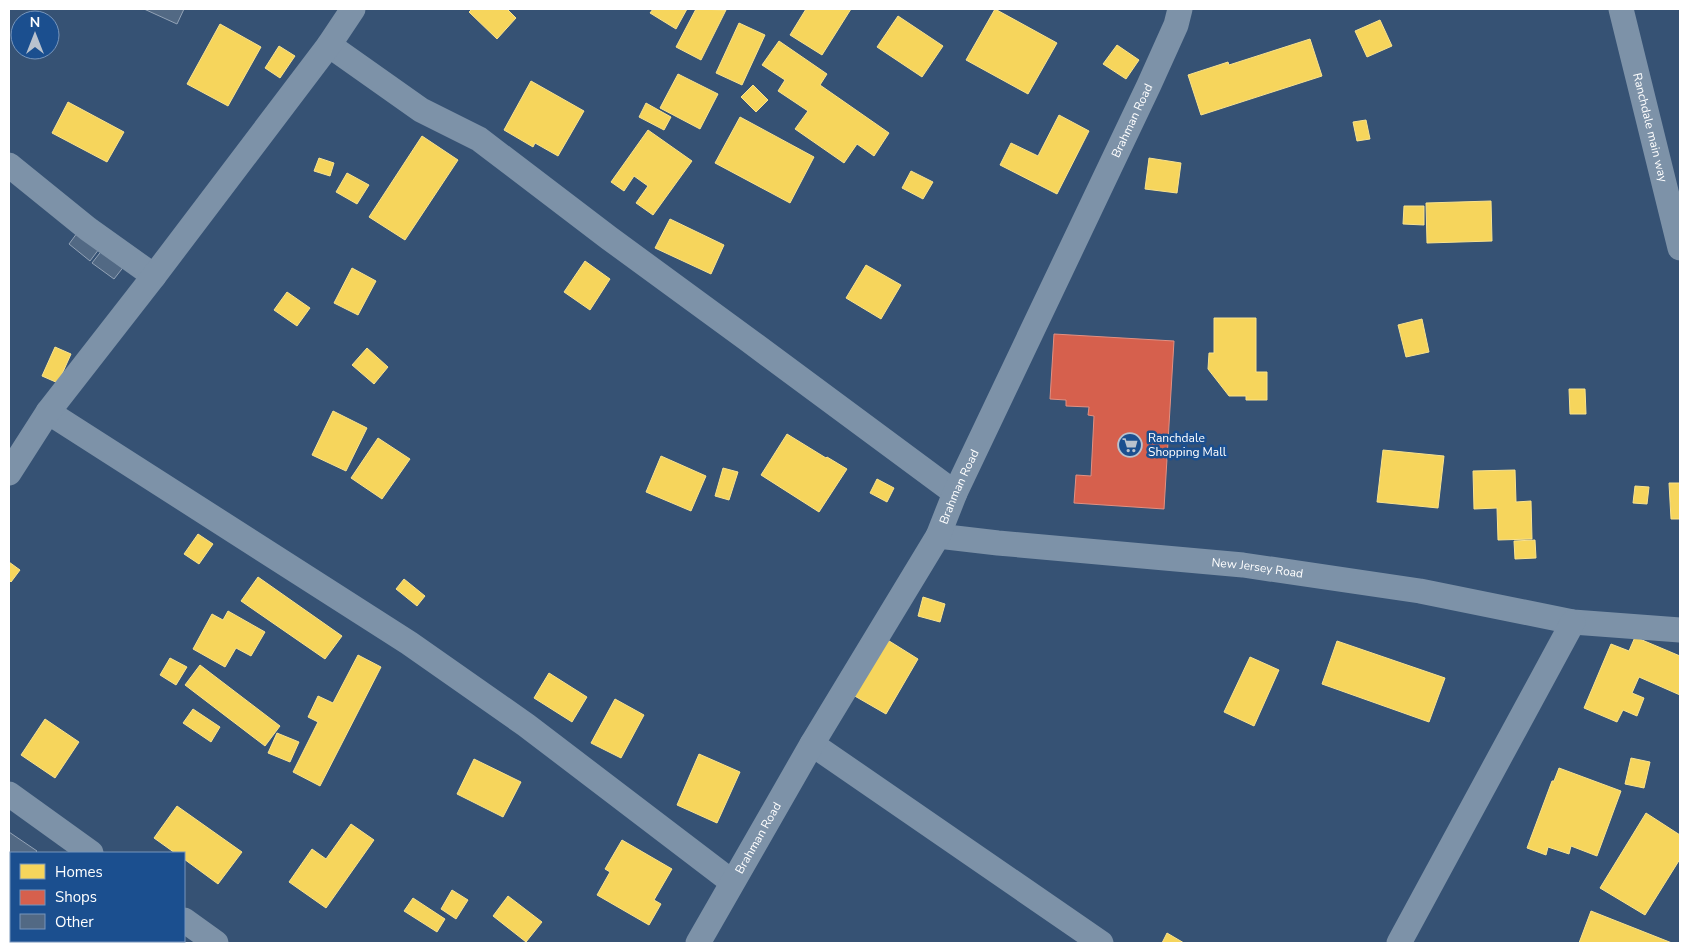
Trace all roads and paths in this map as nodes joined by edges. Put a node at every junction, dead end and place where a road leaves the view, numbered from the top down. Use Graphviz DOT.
graph roads {
  1 [pos="353,9"];
  2 [pos="1180,9"];
  3 [pos="1621,9"];
  4 [pos="329,45"];
  5 [pos="9,165"];
  6 [pos="1680,248"];
  7 [pos="154,276"];
  8 [pos="48,412"];
  9 [pos="9,473"];
  10 [pos="955,494"];
  11 [pos="938,536"];
  12 [pos="1573,622"];
  13 [pos="1680,630"];
  14 [pos="812,744"];
  15 [pos="9,794"];
  16 [pos="90,852"];
  17 [pos="732,882"];
  18 [pos="698,943"];
  19 [pos="1101,943"];
  20 [pos="1399,943"];
  1 -- 4 [label="street"];
  2 -- 10 [label="street, Brahman Road"];
  3 -- 6 [label="street, Ranchdale main way"];
  4 -- 7 [label="street"];
  4 -- 10 [label="street"];
  5 -- 7 [label="street"];
  7 -- 8 [label="street"];
  8 -- 9 [label="street"];
  8 -- 17 [label="street"];
  10 -- 11 [label="street, Brahman Road"];
  11 -- 12 [label="street, New Jersey Road"];
  11 -- 14 [label="street, Brahman Road"];
  12 -- 13 [label="street, New Jersey Road"];
  12 -- 20 [label="street"];
  14 -- 17 [label="street, Brahman Road"];
  14 -- 19 [label="street"];
  15 -- 16 [label="street"];
  17 -- 18 [label="street, Brahman Road"];
}
